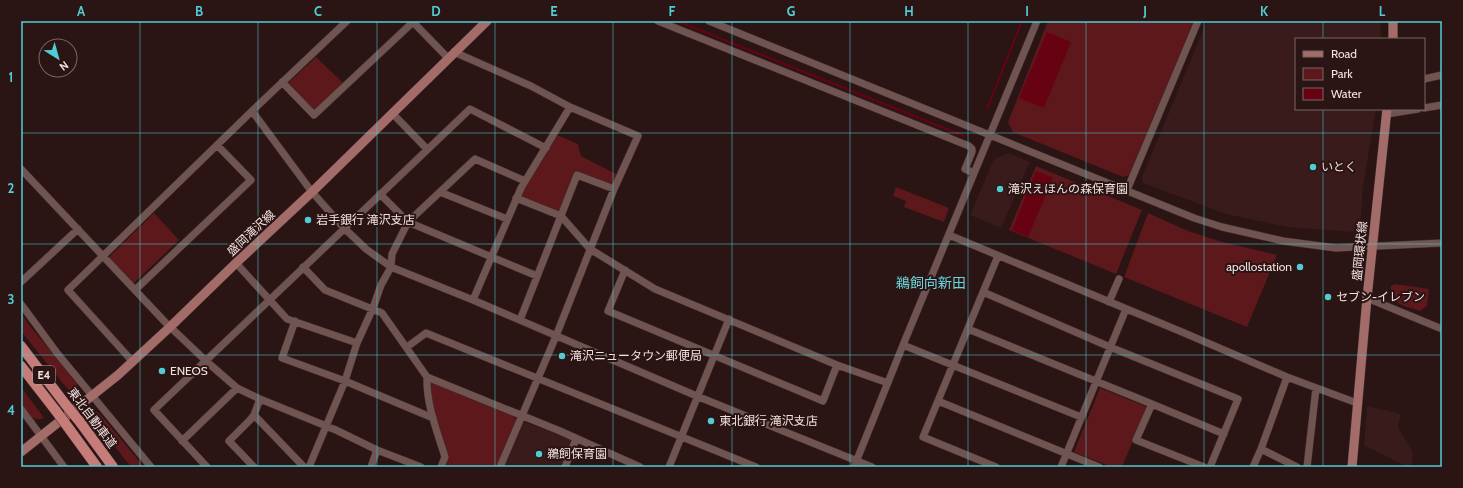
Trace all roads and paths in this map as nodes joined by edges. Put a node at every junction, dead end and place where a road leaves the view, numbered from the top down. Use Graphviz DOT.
graph roads {
  1 [pos="347,21"];
  2 [pos="412,21"];
  3 [pos="487,21"];
  4 [pos="658,21"];
  5 [pos="709,21"];
  6 [pos="1037,21"];
  7 [pos="1198,21"];
  8 [pos="1393,21"];
  9 [pos="1392,38"];
  10 [pos="451,55"];
  11 [pos="1442,75"];
  12 [pos="1425,79"];
  13 [pos="282,82"];
  14 [pos="1442,105"];
  15 [pos="570,107"];
  16 [pos="1425,108"];
  17 [pos="1402,110"];
  18 [pos="252,111"];
  19 [pos="1387,111"];
  20 [pos="392,113"];
  21 [pos="990,135"];
  22 [pos="217,145"];
  23 [pos="546,148"];
  24 [pos="427,150"];
  25 [pos="22,172"];
  26 [pos="974,173"];
  27 [pos="525,181"];
  28 [pos="614,189"];
  29 [pos="1127,190"];
  30 [pos="312,192"];
  31 [pos="440,192"];
  32 [pos="380,194"];
  33 [pos="516,198"];
  34 [pos="561,216"];
  35 [pos="507,219"];
  36 [pos="408,222"];
  37 [pos="344,228"];
  38 [pos="78,229"];
  39 [pos="949,235"];
  40 [pos="1442,243"];
  41 [pos="1373,246"];
  42 [pos="590,249"];
  43 [pos="104,256"];
  44 [pos="491,256"];
  45 [pos="998,256"];
  46 [pos="236,263"];
  47 [pos="303,267"];
  48 [pos="391,267"];
  49 [pos="624,270"];
  50 [pos="537,276"];
  51 [pos="1119,279"];
  52 [pos="21,282"];
  53 [pos="134,290"];
  54 [pos="983,292"];
  55 [pos="1367,298"];
  56 [pos="269,300"];
  57 [pos="473,300"];
  58 [pos="1109,302"];
  59 [pos="21,304"];
  60 [pos="373,308"];
  61 [pos="1126,309"];
  62 [pos="729,319"];
  63 [pos="520,320"];
  64 [pos="295,321"];
  65 [pos="170,327"];
  66 [pos="968,329"];
  67 [pos="1442,329"];
  68 [pos="556,336"];
  69 [pos="357,343"];
  70 [pos="903,345"];
  71 [pos="21,346"];
  72 [pos="407,347"];
  73 [pos="1110,347"];
  74 [pos="715,355"];
  75 [pos="206,361"];
  76 [pos="133,362"];
  77 [pos="838,365"];
  78 [pos="953,365"];
  79 [pos="21,366"];
  80 [pos="427,377"];
  81 [pos="1287,377"];
  82 [pos="538,378"];
  83 [pos="345,381"];
  84 [pos="1095,381"];
  85 [pos="888,383"];
  86 [pos="238,388"];
  87 [pos="1316,388"];
  88 [pos="93,396"];
  89 [pos="699,397"];
  90 [pos="260,399"];
  91 [pos="938,401"];
  92 [pos="1357,403"];
  93 [pos="1152,404"];
  94 [pos="21,409"];
  95 [pos="254,415"];
  96 [pos="521,416"];
  97 [pos="1081,417"];
  98 [pos="433,418"];
  99 [pos="325,427"];
  100 [pos="1224,434"];
  101 [pos="41,436"];
  102 [pos="682,437"];
  103 [pos="576,439"];
  104 [pos="182,441"];
  105 [pos="1261,449"];
  106 [pos="377,450"];
  107 [pos="21,452"];
  108 [pos="1067,454"];
  109 [pos="855,463"];
  110 [pos="64,467"];
  111 [pos="97,467"];
  112 [pos="113,467"];
  113 [pos="151,467"];
  114 [pos="207,467"];
  115 [pos="254,467"];
  116 [pos="304,467"];
  117 [pos="309,467"];
  118 [pos="371,467"];
  119 [pos="421,467"];
  120 [pos="441,467"];
  121 [pos="500,467"];
  122 [pos="565,467"];
  123 [pos="640,467"];
  124 [pos="669,467"];
  125 [pos="756,467"];
  126 [pos="872,467"];
  127 [pos="996,467"];
  128 [pos="1061,467"];
  129 [pos="1099,467"];
  130 [pos="1204,467"];
  131 [pos="1210,467"];
  132 [pos="1253,467"];
  133 [pos="1298,467"];
  134 [pos="1308,467"];
  135 [pos="1352,467"];
  1 -- 13 [label="street"];
  2 -- 10 [label="street"];
  2 -- 13 [label="street"];
  3 -- 10 [label="main road, 盛岡滝沢線"];
  4 -- 26 [label="street"];
  5 -- 21 [label="street"];
  6 -- 21 [label="street"];
  7 -- 29 [label="street"];
  8 -- 9 [label="main road"];
  10 -- 15 [label="street"];
  10 -- 20 [label="main road, 盛岡滝沢線"];
  11 -- 12 [label="street"];
  13 -- 18 [label="street"];
  14 -- 16 [label="street"];
  15 -- 23 [label="street"];
  15 -- 28 [label="street"];
  17 -- 19 [label="street"];
  18 -- 22 [label="street"];
  18 -- 30 [label="street"];
  19 -- 41 [label="main road, 盛岡環状線"];
  20 -- 24 [label="street"];
  20 -- 30 [label="main road, 盛岡滝沢線"];
  21 -- 26 [label="street"];
  21 -- 29 [label="street"];
  22 -- 43 [label="street"];
  22 -- 53 [label="street"];
  23 -- 24 [label="street"];
  23 -- 27 [label="street"];
  24 -- 32 [label="street"];
  25 -- 38 [label="street"];
  26 -- 39 [label="street"];
  27 -- 31 [label="street"];
  27 -- 33 [label="street"];
  28 -- 34 [label="street"];
  28 -- 42 [label="street"];
  29 -- 41 [label="street"];
  30 -- 37 [label="street"];
  30 -- 46 [label="main road, 盛岡滝沢線"];
  31 -- 35 [label="street"];
  31 -- 36 [label="street"];
  32 -- 36 [label="street"];
  32 -- 37 [label="street"];
  33 -- 34 [label="street"];
  33 -- 35 [label="street"];
  34 -- 42 [label="street"];
  34 -- 50 [label="street"];
  35 -- 44 [label="street"];
  36 -- 44 [label="street"];
  36 -- 48 [label="street"];
  37 -- 47 [label="street"];
  37 -- 48 [label="street"];
  38 -- 43 [label="street"];
  38 -- 52 [label="street"];
  39 -- 45 [label="street"];
  39 -- 70 [label="street"];
  40 -- 41 [label="street"];
  41 -- 55 [label="main road, 盛岡環状線"];
  42 -- 49 [label="street"];
  42 -- 68 [label="street"];
  43 -- 53 [label="street"];
  43 -- 76 [label="street"];
  44 -- 50 [label="street"];
  44 -- 57 [label="street"];
  45 -- 54 [label="street"];
  45 -- 58 [label="street"];
  46 -- 56 [label="street"];
  46 -- 65 [label="main road, 盛岡滝沢線"];
  47 -- 56 [label="street"];
  47 -- 60 [label="street"];
  48 -- 57 [label="street"];
  48 -- 60 [label="street"];
  49 -- 62 [label="street"];
  49 -- 74 [label="street"];
  50 -- 63 [label="street"];
  51 -- 58 [label="street"];
  53 -- 65 [label="street"];
  54 -- 66 [label="street"];
  54 -- 73 [label="street"];
  55 -- 67 [label="street"];
  55 -- 92 [label="main road, 盛岡環状線"];
  56 -- 64 [label="street"];
  56 -- 75 [label="street"];
  57 -- 63 [label="street"];
  58 -- 61 [label="street"];
  59 -- 88 [label="street"];
  60 -- 69 [label="street"];
  60 -- 72 [label="street"];
  61 -- 73 [label="street"];
  61 -- 81 [label="street"];
  62 -- 74 [label="street"];
  62 -- 77 [label="street"];
  63 -- 68 [label="street"];
  64 -- 69 [label="street"];
  64 -- 83 [label="street"];
  65 -- 75 [label="street"];
  65 -- 76 [label="main road, 盛岡滝沢線"];
  66 -- 78 [label="street"];
  66 -- 84 [label="street"];
  68 -- 82 [label="street"];
  68 -- 89 [label="street"];
  69 -- 83 [label="street"];
  70 -- 78 [label="street"];
  70 -- 85 [label="street"];
  71 -- 112 [label="highway, 東北自動車道 / E4, bridge"];
  72 -- 80 [label="street"];
  72 -- 82 [label="street"];
  73 -- 84 [label="street"];
  73 -- 100 [label="street"];
  74 -- 77 [label="street"];
  74 -- 89 [label="street"];
  75 -- 86 [label="street"];
  75 -- 104 [label="street"];
  76 -- 88 [label="main road, 盛岡滝沢線"];
  77 -- 85 [label="street"];
  78 -- 91 [label="street"];
  78 -- 97 [label="street"];
  79 -- 111 [label="highway, 東北自動車道 / E4, bridge"];
  80 -- 96 [label="street"];
  80 -- 98 [label="street"];
  81 -- 87 [label="street"];
  81 -- 105 [label="street"];
  82 -- 96 [label="street"];
  82 -- 102 [label="street"];
  83 -- 98 [label="street"];
  83 -- 99 [label="street"];
  84 -- 93 [label="street"];
  84 -- 97 [label="street"];
  85 -- 109 [label="street"];
  86 -- 90 [label="street"];
  86 -- 104 [label="street"];
  87 -- 92 [label="street"];
  87 -- 134 [label="street"];
  88 -- 101 [label="main road, 盛岡滝沢線"];
  88 -- 113 [label="street"];
  89 -- 102 [label="street"];
  89 -- 109 [label="street"];
  90 -- 95 [label="street"];
  90 -- 99 [label="street"];
  91 -- 108 [label="street"];
  91 -- 127 [label="street"];
  92 -- 135 [label="main road, 盛岡環状線"];
  93 -- 100 [label="street"];
  93 -- 130 [label="street"];
  94 -- 101 [label="street"];
  95 -- 115 [label="street"];
  95 -- 116 [label="street"];
  96 -- 103 [label="street"];
  96 -- 121 [label="street"];
  97 -- 108 [label="street"];
  98 -- 120 [label="street"];
  99 -- 106 [label="street"];
  99 -- 117 [label="street"];
  100 -- 131 [label="street"];
  101 -- 107 [label="main road, 盛岡滝沢線"];
  101 -- 110 [label="street"];
  102 -- 124 [label="street"];
  102 -- 125 [label="street"];
  103 -- 122 [label="street"];
  103 -- 123 [label="street"];
  104 -- 114 [label="street"];
  105 -- 132 [label="street"];
  105 -- 133 [label="street"];
  106 -- 118 [label="street"];
  106 -- 119 [label="street"];
  108 -- 128 [label="street"];
  108 -- 129 [label="street"];
  109 -- 126 [label="street"];
}
